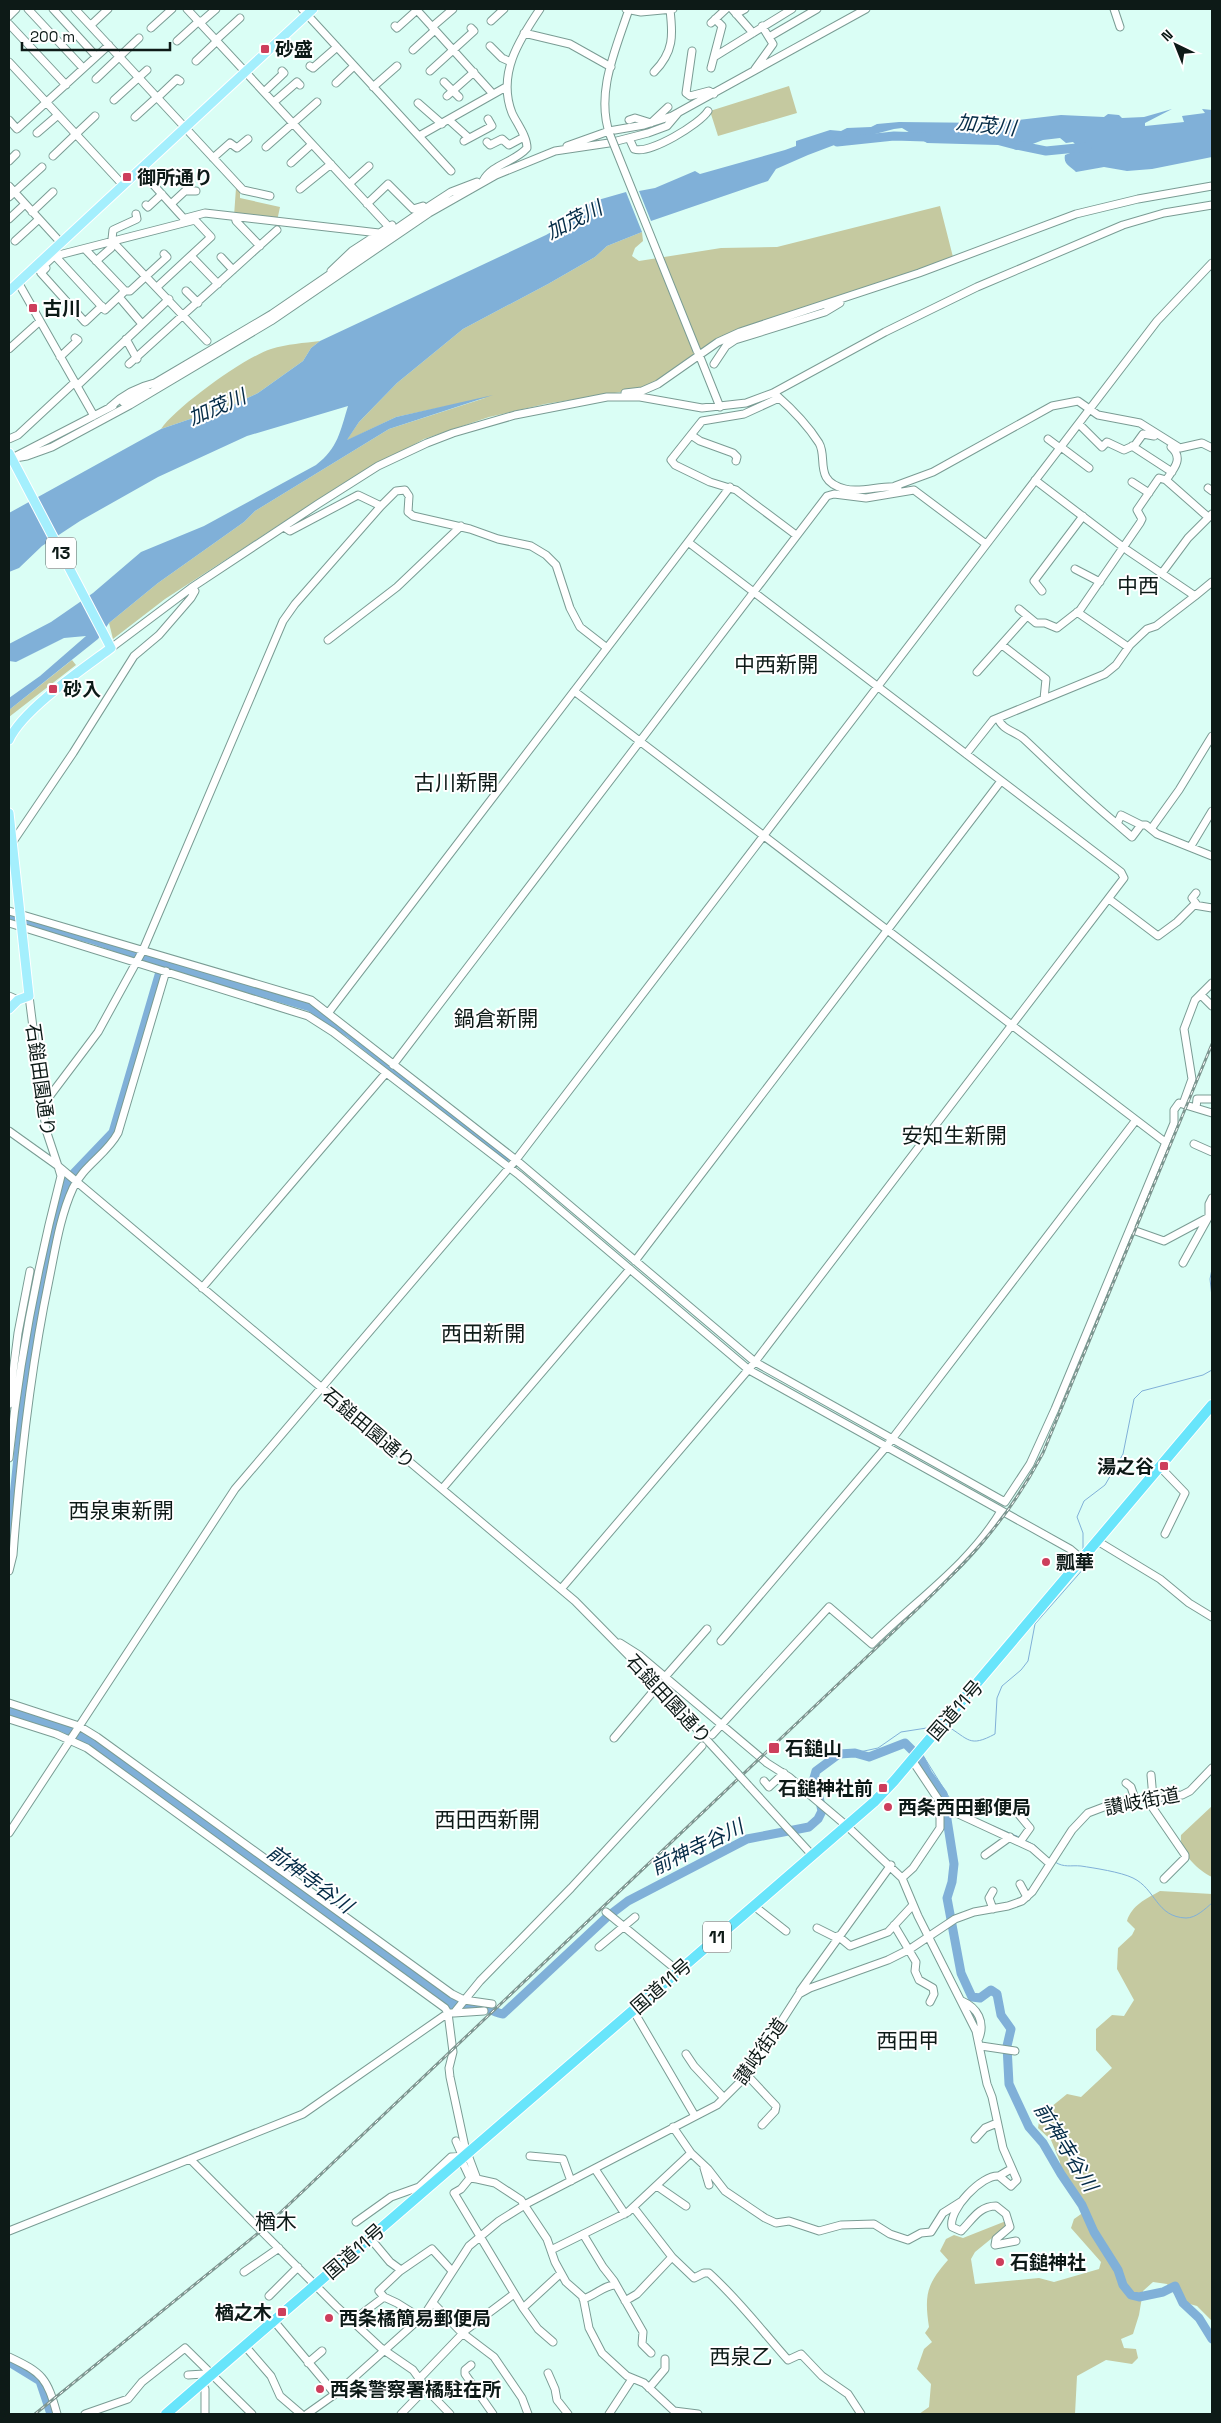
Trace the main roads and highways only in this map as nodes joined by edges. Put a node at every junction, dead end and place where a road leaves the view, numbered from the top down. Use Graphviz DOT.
graph roads {
  1 [pos="307,11"];
  2 [pos="13,284"];
  3 [pos="11,458"];
  4 [pos="9,740"];
  5 [pos="9,813"];
  6 [pos="11,844"];
  7 [pos="9,1009"];
  8 [pos="1212,1405"];
  9 [pos="166,2414"];
  1 -- 2 [label="main road"];
  3 -- 4 [label="main road, 13"];
  5 -- 6 [label="main road"];
  6 -- 7 [label="main road"];
  8 -- 9 [label="highway, 国道11号 / 11"];
}
